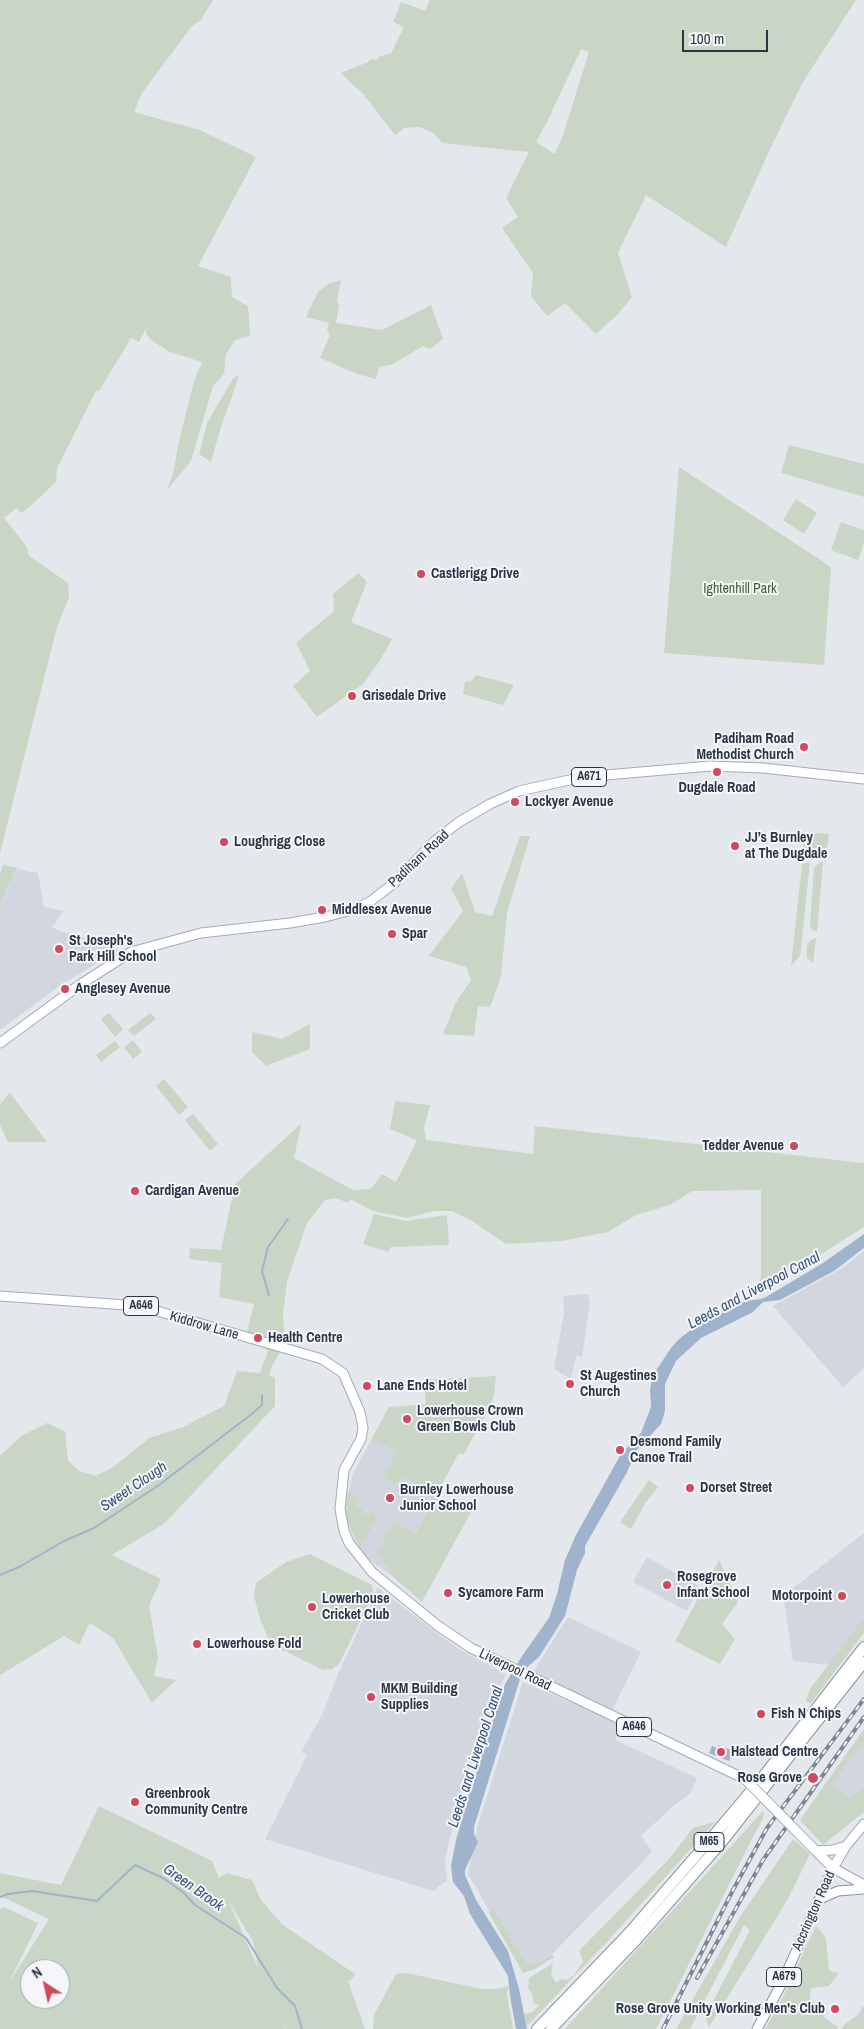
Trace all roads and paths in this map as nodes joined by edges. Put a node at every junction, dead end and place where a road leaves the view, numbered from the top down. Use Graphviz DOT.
graph roads {
  1 [pos="864,779"];
  2 [pos="0,1043"];
  3 [pos="0,1296"];
  4 [pos="340,1509"];
  5 [pos="864,1647"];
  6 [pos="864,1662"];
  7 [pos="864,1824"];
  8 [pos="846,1846"];
  9 [pos="815,1850"];
  10 [pos="833,1868"];
  11 [pos="864,1885"];
  12 [pos="864,1889"];
  13 [pos="820,1899"];
  14 [pos="539,2027"];
  15 [pos="551,2029"];
  16 [pos="757,2029"];
  1 -- 2 [label="main road, Padiham Road / A671"];
  3 -- 4 [label="main road, Kiddrow Lane / A646"];
  4 -- 9 [label="main road, Liverpool Road / A646, bridge"];
  5 -- 14 [label="highway, M65"];
  6 -- 15 [label="highway, M65"];
  7 -- 8 [label="main road, Accrington Road / A679"];
  8 -- 9 [label="main road"];
  8 -- 10 [label="main road, Accrington Road / A679"];
  9 -- 10 [label="main road, A646"];
  10 -- 11 [label="main road, A646"];
  10 -- 13 [label="main road, Accrington Road / A679"];
  12 -- 13 [label="main road"];
  13 -- 16 [label="main road, Accrington Road / A679"];
}
